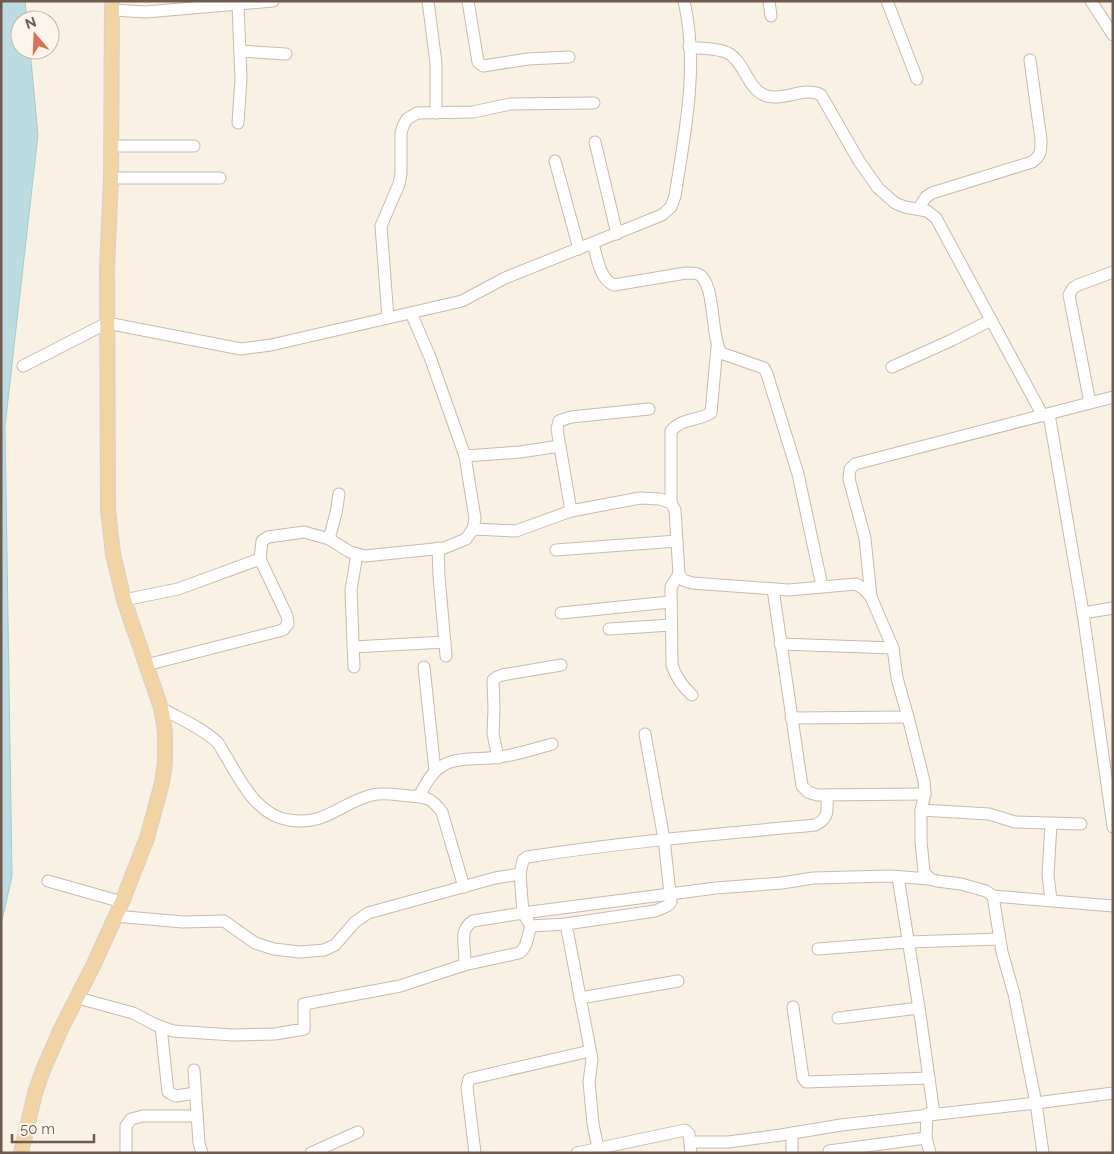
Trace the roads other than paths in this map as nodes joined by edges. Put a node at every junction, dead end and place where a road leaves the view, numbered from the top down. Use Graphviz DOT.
graph roads {
  1 [pos="273,1"];
  2 [pos="428,1"];
  3 [pos="468,1"];
  4 [pos="684,1"];
  5 [pos="769,1"];
  6 [pos="887,1"];
  7 [pos="1091,1"];
  8 [pos="238,4"];
  9 [pos="112,6"];
  10 [pos="145,7"];
  11 [pos="771,16"];
  12 [pos="1113,35"];
  13 [pos="689,47"];
  14 [pos="240,52"];
  15 [pos="286,54"];
  16 [pos="569,57"];
  17 [pos="1030,60"];
  18 [pos="917,79"];
  19 [pos="594,103"];
  20 [pos="436,113"];
  21 [pos="238,123"];
  22 [pos="595,142"];
  23 [pos="111,146"];
  24 [pos="194,146"];
  25 [pos="555,161"];
  26 [pos="111,178"];
  27 [pos="220,178"];
  28 [pos="918,209"];
  29 [pos="617,234"];
  30 [pos="593,244"];
  31 [pos="579,249"];
  32 [pos="1113,272"];
  33 [pos="411,313"];
  34 [pos="388,318"];
  35 [pos="991,320"];
  36 [pos="107,323"];
  37 [pos="717,347"];
  38 [pos="23,366"];
  39 [pos="892,367"];
  40 [pos="1113,397"];
  41 [pos="1090,403"];
  42 [pos="650,409"];
  43 [pos="1046,415"];
  44 [pos="560,446"];
  45 [pos="465,456"];
  46 [pos="339,494"];
  47 [pos="671,503"];
  48 [pos="571,511"];
  49 [pos="473,529"];
  50 [pos="329,539"];
  51 [pos="677,541"];
  52 [pos="438,548"];
  53 [pos="556,550"];
  54 [pos="357,554"];
  55 [pos="260,559"];
  56 [pos="679,574"];
  57 [pos="822,586"];
  58 [pos="773,588"];
  59 [pos="871,597"];
  60 [pos="124,600"];
  61 [pos="670,602"];
  62 [pos="1113,608"];
  63 [pos="1083,612"];
  64 [pos="562,613"];
  65 [pos="671,625"];
  66 [pos="609,629"];
  67 [pos="445,642"];
  68 [pos="780,644"];
  69 [pos="353,646"];
  70 [pos="893,648"];
  71 [pos="446,656"];
  72 [pos="146,665"];
  73 [pos="561,665"];
  74 [pos="424,667"];
  75 [pos="354,668"];
  76 [pos="692,696"];
  77 [pos="161,708"];
  78 [pos="908,717"];
  79 [pos="791,718"];
  80 [pos="645,734"];
  81 [pos="552,744"];
  82 [pos="498,758"];
  83 [pos="435,771"];
  84 [pos="925,794"];
  85 [pos="827,795"];
  86 [pos="419,796"];
  87 [pos="921,810"];
  88 [pos="1051,824"];
  89 [pos="1081,824"];
  90 [pos="1113,828"];
  91 [pos="664,839"];
  92 [pos="520,874"];
  93 [pos="898,877"];
  94 [pos="930,879"];
  95 [pos="48,881"];
  96 [pos="464,887"];
  97 [pos="671,894"];
  98 [pos="993,896"];
  99 [pos="1051,900"];
  100 [pos="122,902"];
  101 [pos="1113,906"];
  102 [pos="523,912"];
  103 [pos="115,916"];
  104 [pos="566,924"];
  105 [pos="531,926"];
  106 [pos="999,939"];
  107 [pos="908,942"];
  108 [pos="818,949"];
  109 [pos="464,965"];
  110 [pos="678,981"];
  111 [pos="78,998"];
  112 [pos="580,998"];
  113 [pos="793,1007"];
  114 [pos="919,1008"];
  115 [pos="838,1018"];
  116 [pos="161,1027"];
  117 [pos="590,1051"];
  118 [pos="194,1070"];
  119 [pos="929,1078"];
  120 [pos="196,1093"];
  121 [pos="1113,1093"];
  122 [pos="1036,1103"];
  123 [pos="930,1114"];
  124 [pos="197,1116"];
  125 [pos="358,1132"];
  126 [pos="792,1133"];
  127 [pos="926,1138"];
  128 [pos="691,1147"];
  129 [pos="598,1148"];
  130 [pos="828,1151"];
  131 [pos="21,1153"];
  132 [pos="126,1153"];
  133 [pos="202,1153"];
  134 [pos="312,1153"];
  135 [pos="475,1153"];
  136 [pos="577,1153"];
  137 [pos="792,1153"];
  138 [pos="930,1153"];
  139 [pos="1043,1153"];
  1 -- 8 [label="street"];
  2 -- 20 [label="street"];
  3 -- 16 [label="street"];
  4 -- 13 [label="street"];
  5 -- 11 [label="street"];
  6 -- 18 [label="street"];
  7 -- 12 [label="street"];
  8 -- 10 [label="street"];
  8 -- 14 [label="street"];
  9 -- 10 [label="street"];
  9 -- 23 [label="main road"];
  13 -- 28 [label="street"];
  13 -- 29 [label="street"];
  14 -- 15 [label="street"];
  14 -- 21 [label="street"];
  17 -- 28 [label="street"];
  19 -- 20 [label="street"];
  20 -- 34 [label="street"];
  22 -- 29 [label="street"];
  23 -- 24 [label="street"];
  23 -- 26 [label="main road"];
  25 -- 31 [label="street"];
  26 -- 27 [label="street"];
  26 -- 36 [label="main road"];
  28 -- 35 [label="street"];
  29 -- 30 [label="street"];
  30 -- 31 [label="street"];
  30 -- 37 [label="street"];
  31 -- 33 [label="street"];
  32 -- 41 [label="street"];
  33 -- 34 [label="street"];
  33 -- 45 [label="street"];
  34 -- 36 [label="street"];
  35 -- 39 [label="street"];
  35 -- 43 [label="street"];
  36 -- 38 [label="street"];
  36 -- 60 [label="main road"];
  37 -- 47 [label="street"];
  37 -- 57 [label="street"];
  40 -- 41 [label="street"];
  41 -- 43 [label="street"];
  42 -- 44 [label="street"];
  43 -- 59 [label="street"];
  43 -- 63 [label="street"];
  44 -- 45 [label="street"];
  44 -- 48 [label="street"];
  45 -- 49 [label="street"];
  46 -- 50 [label="street"];
  47 -- 48 [label="street"];
  47 -- 51 [label="street"];
  48 -- 49 [label="street"];
  49 -- 52 [label="street"];
  50 -- 54 [label="street"];
  50 -- 55 [label="street"];
  51 -- 53 [label="street"];
  51 -- 56 [label="street"];
  52 -- 54 [label="street"];
  52 -- 67 [label="street"];
  54 -- 69 [label="street"];
  55 -- 60 [label="street"];
  55 -- 72 [label="street"];
  56 -- 58 [label="street"];
  56 -- 61 [label="street"];
  57 -- 58 [label="street"];
  57 -- 59 [label="street"];
  58 -- 68 [label="street"];
  59 -- 70 [label="street"];
  60 -- 72 [label="main road"];
  61 -- 64 [label="street"];
  61 -- 65 [label="street"];
  62 -- 63 [label="street"];
  63 -- 90 [label="street"];
  65 -- 66 [label="street"];
  65 -- 76 [label="street"];
  67 -- 69 [label="street"];
  67 -- 71 [label="street"];
  68 -- 70 [label="street"];
  68 -- 79 [label="street"];
  69 -- 75 [label="street"];
  70 -- 78 [label="street"];
  72 -- 77 [label="main road"];
  73 -- 82 [label="street"];
  74 -- 83 [label="street"];
  77 -- 86 [label="street"];
  77 -- 100 [label="main road"];
  78 -- 79 [label="street"];
  78 -- 84 [label="street"];
  79 -- 85 [label="street"];
  80 -- 91 [label="street"];
  81 -- 82 [label="street"];
  82 -- 83 [label="street"];
  83 -- 86 [label="street"];
  84 -- 85 [label="street"];
  84 -- 87 [label="street"];
  85 -- 91 [label="street"];
  86 -- 96 [label="street"];
  87 -- 88 [label="street"];
  87 -- 94 [label="street"];
  88 -- 89 [label="street"];
  88 -- 99 [label="street"];
  91 -- 92 [label="street"];
  91 -- 97 [label="street"];
  92 -- 96 [label="street"];
  92 -- 102 [label="street"];
  93 -- 94 [label="street"];
  93 -- 97 [label="street"];
  93 -- 107 [label="street"];
  94 -- 98 [label="street"];
  95 -- 100 [label="street"];
  96 -- 103 [label="street"];
  97 -- 102 [label="street"];
  97 -- 104 [label="street"];
  98 -- 99 [label="street"];
  98 -- 106 [label="street"];
  99 -- 101 [label="street"];
  100 -- 103 [label="main road"];
  102 -- 105 [label="street"];
  102 -- 109 [label="street"];
  103 -- 111 [label="main road"];
  104 -- 105 [label="street"];
  104 -- 112 [label="street"];
  105 -- 109 [label="street"];
  106 -- 107 [label="street"];
  106 -- 122 [label="street"];
  107 -- 108 [label="street"];
  107 -- 114 [label="street"];
  109 -- 116 [label="street"];
  110 -- 112 [label="street"];
  111 -- 116 [label="street"];
  111 -- 131 [label="main road"];
  112 -- 117 [label="street"];
  113 -- 119 [label="street"];
  114 -- 115 [label="street"];
  114 -- 119 [label="street"];
  116 -- 120 [label="street"];
  117 -- 129 [label="street"];
  117 -- 135 [label="street"];
  118 -- 120 [label="street"];
  119 -- 123 [label="street"];
  120 -- 124 [label="street"];
  121 -- 122 [label="street"];
  122 -- 123 [label="street"];
  122 -- 139 [label="street"];
  123 -- 126 [label="street"];
  123 -- 127 [label="street"];
  124 -- 132 [label="street"];
  124 -- 133 [label="street"];
  125 -- 134 [label="street"];
  126 -- 128 [label="street"];
  126 -- 137 [label="street"];
  127 -- 130 [label="street"];
  127 -- 138 [label="street"];
  128 -- 129 [label="street"];
  129 -- 136 [label="street"];
}
